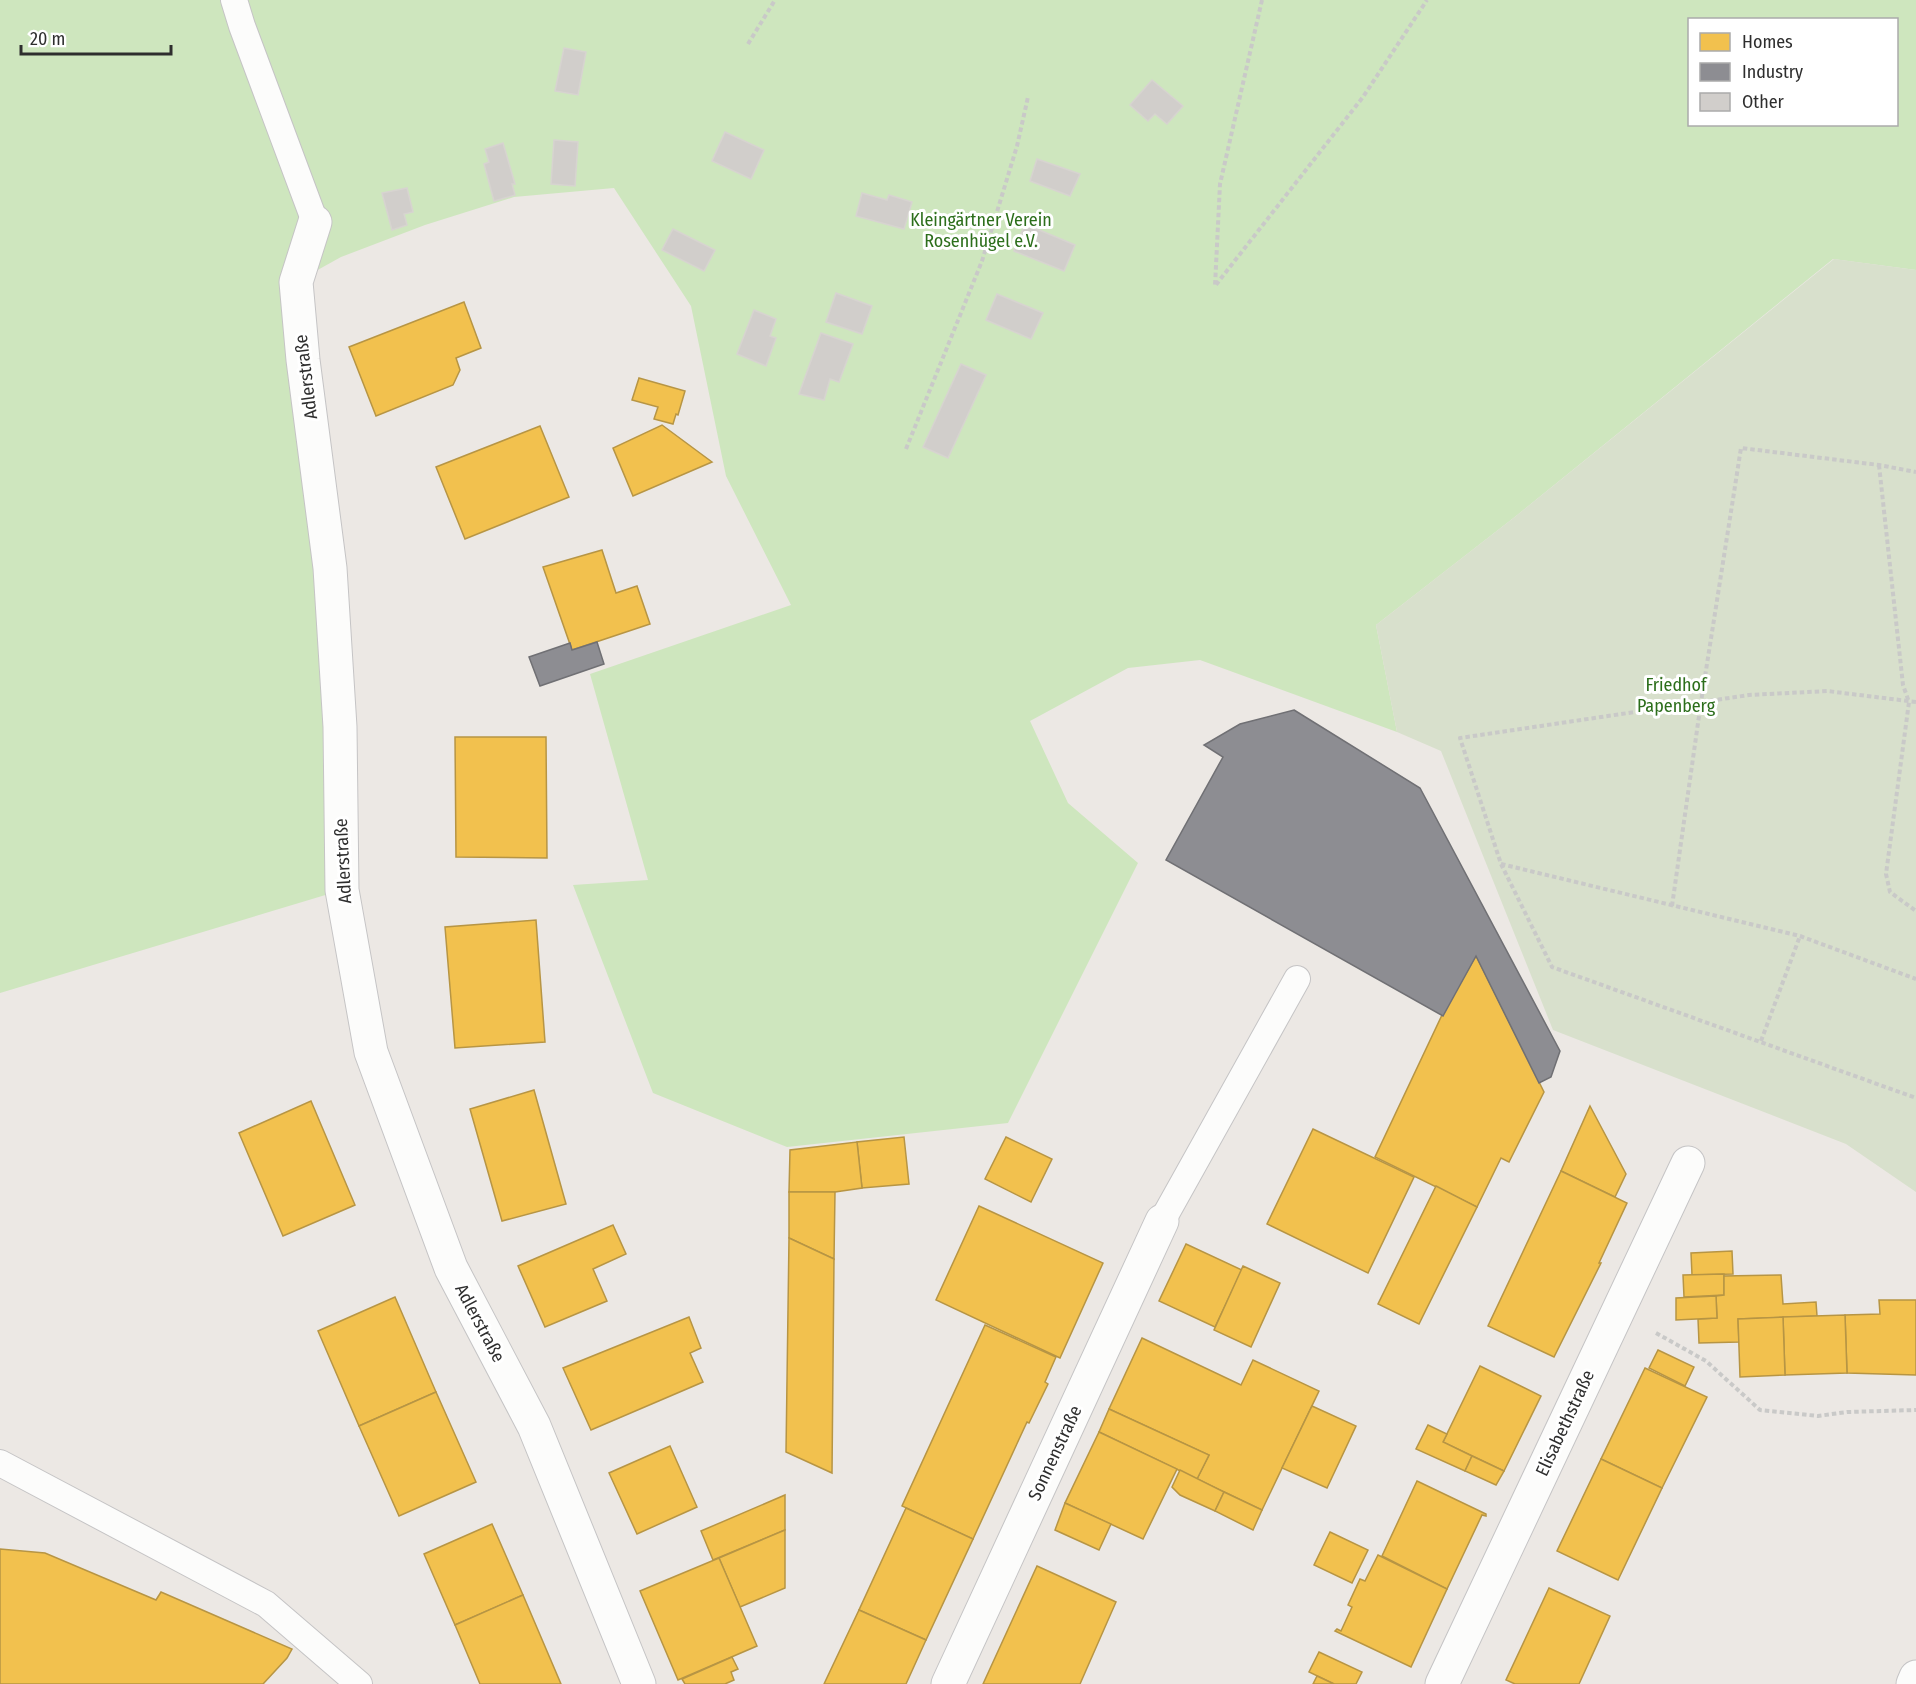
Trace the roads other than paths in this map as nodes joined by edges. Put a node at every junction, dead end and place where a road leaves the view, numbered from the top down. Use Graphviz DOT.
graph roads {
  1 [pos="234,0"];
  2 [pos="315,222"];
  3 [pos="1298,979"];
  4 [pos="1688,1163"];
  5 [pos="1162,1221"];
  6 [pos="0,1463"];
  7 [pos="1916,1677"];
  8 [pos="359,1684"];
  9 [pos="639,1684"];
  10 [pos="948,1684"];
  11 [pos="1442,1684"];
  12 [pos="1913,1684"];
  1 -- 2 [label="lane, Adlerstraße"];
  2 -- 9 [label="street, Adlerstraße"];
  3 -- 5 [label="lane"];
  4 -- 11 [label="street, Elisabethstraße"];
  5 -- 10 [label="street, Sonnenstraße"];
  6 -- 8 [label="lane"];
  7 -- 12 [label="street"];
}
